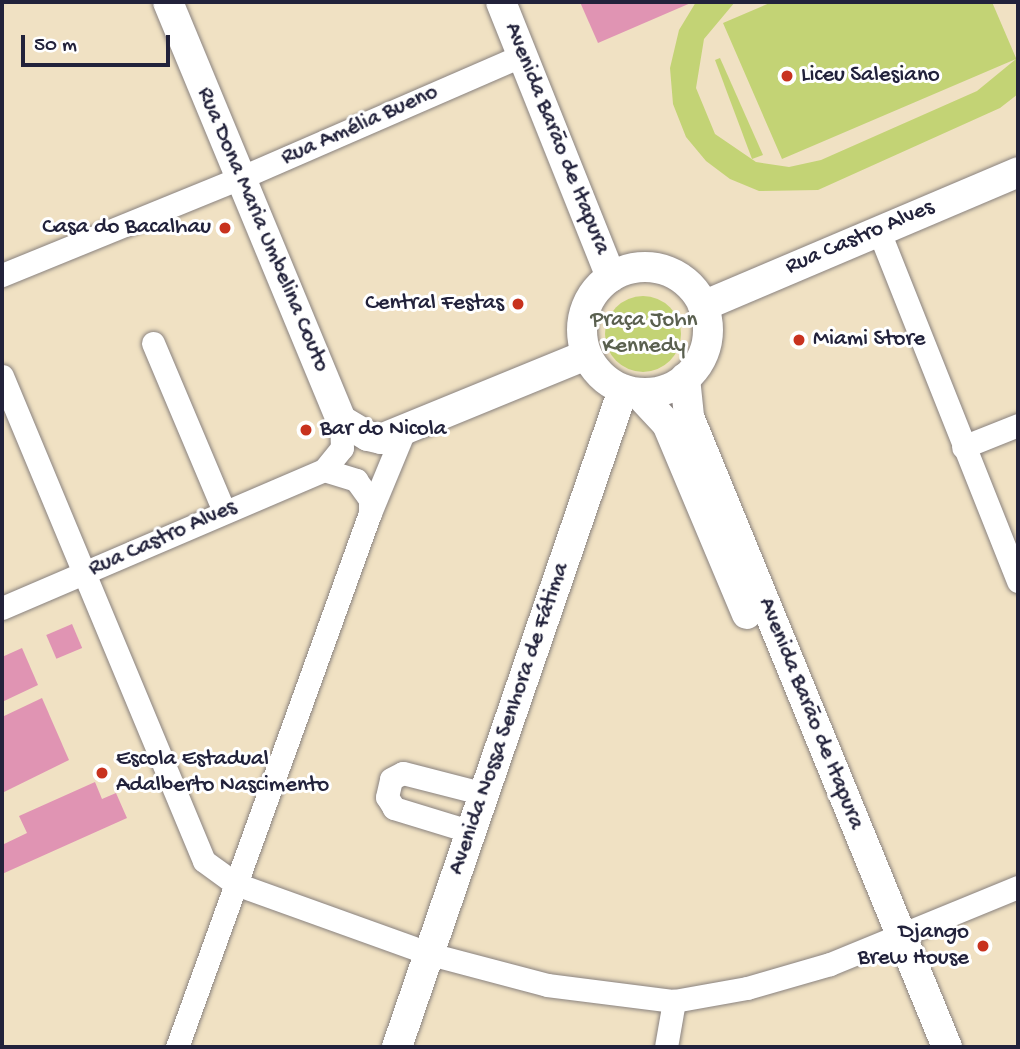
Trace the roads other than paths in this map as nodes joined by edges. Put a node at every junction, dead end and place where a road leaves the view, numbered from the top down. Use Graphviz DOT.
graph roads {
  1 [pos="168,2"];
  2 [pos="501,2"];
  3 [pos="523,55"];
  4 [pos="1018,172"];
  5 [pos="240,178"];
  6 [pos="878,229"];
  7 [pos="2,275"];
  8 [pos="611,277"];
  9 [pos="703,306"];
  10 [pos="153,343"];
  11 [pos="586,355"];
  12 [pos="2,376"];
  13 [pos="685,378"];
  14 [pos="631,391"];
  15 [pos="341,420"];
  16 [pos="1018,425"];
  17 [pos="404,431"];
  18 [pos="963,447"];
  19 [pos="324,470"];
  20 [pos="224,511"];
  21 [pos="370,513"];
  22 [pos="83,574"];
  23 [pos="1018,581"];
  24 [pos="2,608"];
  25 [pos="485,794"];
  26 [pos="472,832"];
  27 [pos="236,884"];
  28 [pos="1018,887"];
  29 [pos="894,940"];
  30 [pos="430,954"];
  31 [pos="674,1001"];
  32 [pos="668,1036"];
  33 [pos="177,1047"];
  34 [pos="397,1047"];
  35 [pos="682,1047"];
  36 [pos="930,1047"];
  37 [pos="947,1047"];
  1 -- 5 [label="main road, Rua Dona Maria Umbelina Couto"];
  2 -- 3 [label="main road, Avenida Barão de Itapura"];
  3 -- 5 [label="street, Rua Amélia Bueno"];
  3 -- 8 [label="main road, Avenida Barão de Itapura"];
  4 -- 6 [label="main road, Rua Castro Alves"];
  5 -- 7 [label="street, Rua Amélia Bueno"];
  5 -- 15 [label="main road, Rua Dona Maria Umbelina Couto"];
  6 -- 9 [label="main road, Rua Castro Alves"];
  6 -- 18 [label="street"];
  8 -- 9 [label="main road, Avenida Barão de Itapura"];
  8 -- 11 [label="main road, Avenida Barão de Itapura"];
  9 -- 13 [label="main road"];
  10 -- 20 [label="street"];
  11 -- 14 [label="main road, Avenida Barão de Itapura"];
  11 -- 17 [label="main road"];
  12 -- 22 [label="street"];
  13 -- 14 [label="main road"];
  13 -- 29 [label="main road, Avenida Barão de Itapura"];
  14 -- 25 [label="main road, Avenida Nossa Senhora de Fátima"];
  14 -- 29 [label="main road, Avenida Barão de Itapura"];
  15 -- 17 [label="main road"];
  15 -- 19 [label="street"];
  16 -- 18 [label="street"];
  17 -- 21 [label="street"];
  18 -- 23 [label="street"];
  19 -- 20 [label="street, Rua Castro Alves"];
  19 -- 21 [label="street"];
  20 -- 22 [label="street, Rua Castro Alves"];
  21 -- 27 [label="street"];
  22 -- 24 [label="street, Rua Castro Alves"];
  22 -- 27 [label="street"];
  25 -- 26 [label="main road, Avenida Nossa Senhora de Fátima"];
  25 -- 26 [label="street"];
  26 -- 30 [label="main road, Avenida Nossa Senhora de Fátima"];
  27 -- 30 [label="street"];
  27 -- 33 [label="street"];
  28 -- 29 [label="street"];
  29 -- 31 [label="street"];
  29 -- 36 [label="main road, Avenida Barão de Itapura"];
  29 -- 37 [label="main road, Avenida Barão de Itapura"];
  30 -- 31 [label="street"];
  30 -- 34 [label="main road, Avenida Nossa Senhora de Fátima"];
  31 -- 32 [label="street"];
  32 -- 35 [label="street"];
}
